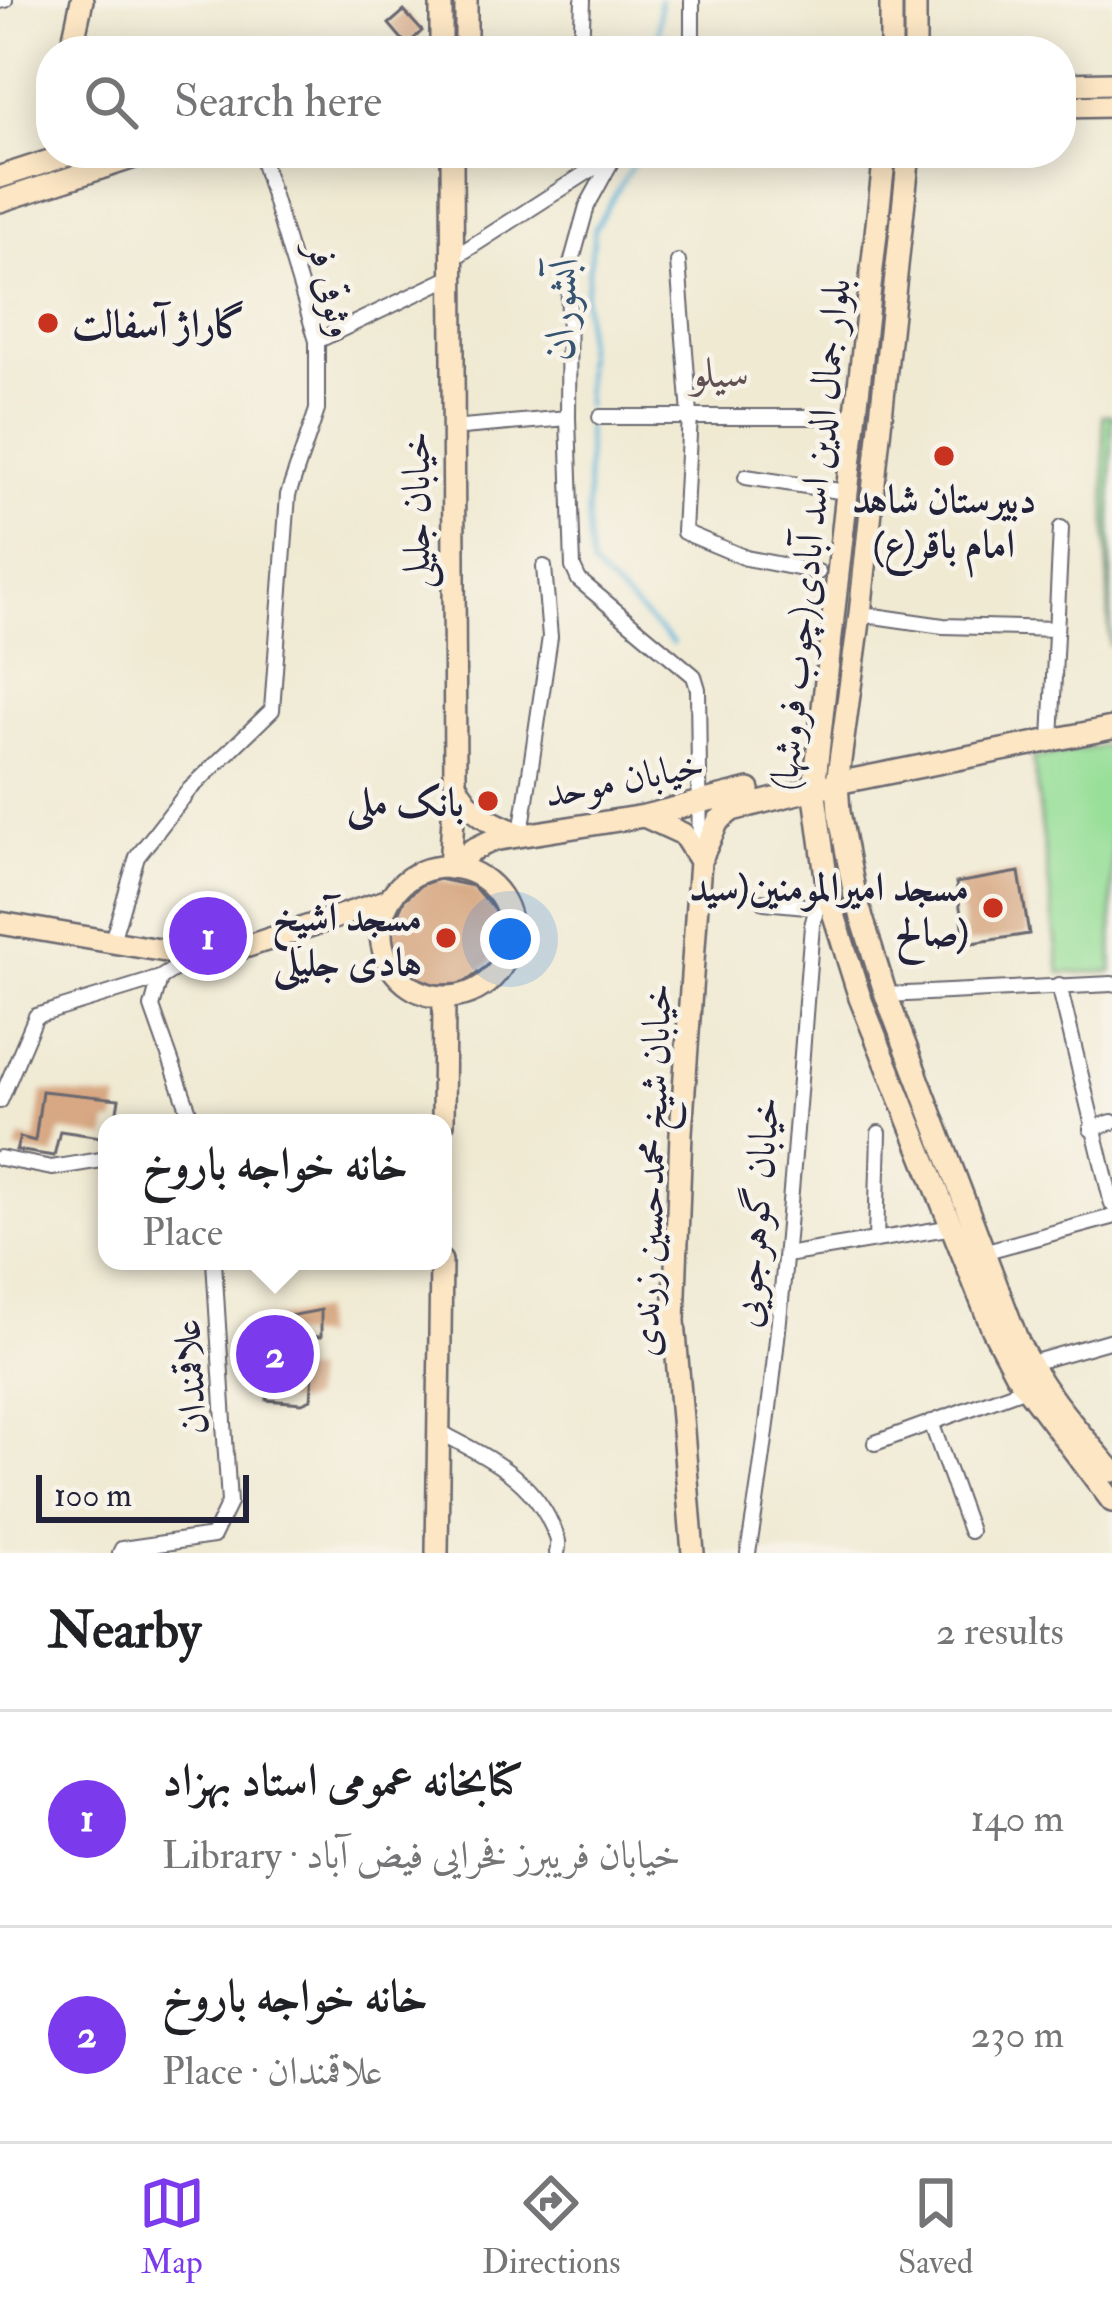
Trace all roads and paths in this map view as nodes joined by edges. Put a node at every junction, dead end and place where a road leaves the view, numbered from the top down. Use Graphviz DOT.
graph roads {
  1 [pos="82,0"];
  2 [pos="441,0"];
  3 [pos="466,0"];
  4 [pos="584,0"];
  5 [pos="692,0"];
  6 [pos="891,0"];
  7 [pos="915,0"];
  8 [pos="441,26"];
  9 [pos="74,36"];
  10 [pos="436,36"];
  11 [pos="441,36"];
  12 [pos="466,36"];
  13 [pos="582,36"];
  14 [pos="692,36"];
  15 [pos="891,36"];
  16 [pos="916,36"];
  17 [pos="1112,83"];
  18 [pos="1076,84"];
  19 [pos="1076,106"];
  20 [pos="1112,106"];
  21 [pos="36,160"];
  22 [pos="100,168"];
  23 [pos="265,168"];
  24 [pos="452,168"];
  25 [pos="595,168"];
  26 [pos="607,168"];
  27 [pos="883,168"];
  28 [pos="907,168"];
  29 [pos="0,177"];
  30 [pos="0,201"];
  31 [pos="678,262"];
  32 [pos="452,268"];
  33 [pos="317,341"];
  34 [pos="690,416"];
  35 [pos="599,417"];
  36 [pos="857,417"];
  37 [pos="568,418"];
  38 [pos="451,428"];
  39 [pos="746,477"];
  40 [pos="846,492"];
  41 [pos="1061,528"];
  42 [pos="544,567"];
  43 [pos="818,572"];
  44 [pos="860,614"];
  45 [pos="1056,628"];
  46 [pos="1112,728"];
  47 [pos="1051,740"];
  48 [pos="826,779"];
  49 [pos="455,783"];
  50 [pos="697,804"];
  51 [pos="644,816"];
  52 [pos="521,834"];
  53 [pos="700,861"];
  54 [pos="452,867"];
  55 [pos="824,876"];
  56 [pos="389,899"];
  57 [pos="764,902"];
  58 [pos="817,907"];
  59 [pos="0,922"];
  60 [pos="112,941"];
  61 [pos="195,956"];
  62 [pos="160,978"];
  63 [pos="1112,984"];
  64 [pos="1059,985"];
  65 [pos="886,995"];
  66 [pos="445,997"];
  67 [pos="0,1100"];
  68 [pos="190,1114"];
  69 [pos="442,1114"];
  70 [pos="1112,1122"];
  71 [pos="1091,1129"];
  72 [pos="879,1133"];
  73 [pos="0,1157"];
  74 [pos="98,1160"];
  75 [pos="1112,1204"];
  76 [pos="1112,1217"];
  77 [pos="953,1227"];
  78 [pos="876,1240"];
  79 [pos="983,1252"];
  80 [pos="786,1255"];
  81 [pos="215,1270"];
  82 [pos="441,1270"];
  83 [pos="1112,1340"];
  84 [pos="1028,1364"];
  85 [pos="1026,1388"];
  86 [pos="931,1422"];
  87 [pos="438,1431"];
  88 [pos="874,1443"];
  89 [pos="1112,1469"];
  90 [pos="1112,1501"];
  91 [pos="970,1531"];
  92 [pos="121,1551"];
  93 [pos="437,1553"];
  94 [pos="557,1553"];
  95 [pos="693,1553"];
  96 [pos="748,1553"];
  1 -- 9 [label="main road"];
  2 -- 8 [label="main road"];
  3 -- 12 [label="main road"];
  4 -- 13 [label="street"];
  5 -- 14 [label="street"];
  6 -- 15 [label="main road"];
  7 -- 16 [label="main road"];
  8 -- 10 [label="main road"];
  8 -- 11 [label="main road"];
  17 -- 18 [label="main road"];
  19 -- 20 [label="main road"];
  21 -- 29 [label="main road"];
  22 -- 30 [label="main road"];
  23 -- 33 [label="street, وثوقی فر"];
  24 -- 32 [label="main road, خیابان جلیلی"];
  25 -- 32 [label="street"];
  26 -- 37 [label="street"];
  27 -- 36 [label="main road, بلوار جمال الدین اسد آبادی(چوب فروشها)"];
  28 -- 44 [label="main road, بلوار جمال الدین اسد آبادی(چوب فروشها)"];
  31 -- 34 [label="street"];
  32 -- 33 [label="street"];
  32 -- 38 [label="main road, خیابان جلیلی"];
  33 -- 60 [label="street, وثوقی فر"];
  34 -- 35 [label="street"];
  34 -- 36 [label="street"];
  34 -- 43 [label="street"];
  36 -- 40 [label="main road, بلوار جمال الدین اسد آبادی(چوب فروشها)"];
  37 -- 38 [label="street"];
  37 -- 50 [label="street"];
  38 -- 49 [label="main road, خیابان جلیلی"];
  39 -- 40 [label="street"];
  40 -- 48 [label="main road, بلوار جمال الدین اسد آبادی(چوب فروشها)"];
  41 -- 45 [label="street"];
  42 -- 52 [label="street"];
  44 -- 45 [label="street"];
  44 -- 48 [label="main road, بلوار جمال الدین اسد آبادی(چوب فروشها)"];
  45 -- 47 [label="street"];
  46 -- 47 [label="main road"];
  47 -- 48 [label="main road"];
  48 -- 50 [label="main road, خیابان موحد"];
  48 -- 53 [label="main road, خیابان موحد"];
  48 -- 55 [label="main road, بلوار جمال الدین اسد آبادی(چوب فروشها)"];
  48 -- 65 [label="main road, بلوار جمال الدین اسد آبادی(چوب فروشها)"];
  49 -- 52 [label="main road"];
  49 -- 54 [label="main road, خیابان جلیلی"];
  50 -- 51 [label="main road, خیابان موحد"];
  50 -- 53 [label="street"];
  51 -- 52 [label="main road, خیابان موحد"];
  51 -- 53 [label="main road"];
  52 -- 54 [label="main road, خیابان موحد"];
  53 -- 95 [label="main road, خیابان شیخ محمدحسین زرندی"];
  54 -- 56 [label="main road"];
  54 -- 66 [label="main road"];
  55 -- 58 [label="street, خیابان گوهرجویی"];
  55 -- 77 [label="main road, بلوار جمال الدین اسد آبادی(چوب فروشها)"];
  56 -- 61 [label="main road"];
  56 -- 66 [label="main road"];
  57 -- 58 [label="street"];
  58 -- 80 [label="street, خیابان گوهرجویی"];
  59 -- 60 [label="main road"];
  60 -- 61 [label="main road"];
  61 -- 62 [label="street"];
  62 -- 67 [label="street"];
  62 -- 68 [label="street"];
  63 -- 64 [label="street"];
  64 -- 65 [label="street"];
  64 -- 71 [label="street"];
  65 -- 79 [label="main road, بلوار جمال الدین اسد آبادی(چوب فروشها)"];
  66 -- 69 [label="main road"];
  70 -- 71 [label="street"];
  71 -- 75 [label="street"];
  72 -- 78 [label="street"];
  73 -- 74 [label="street"];
  76 -- 79 [label="street"];
  77 -- 78 [label="street"];
  77 -- 85 [label="main road, بلوار جمال الدین اسد آبادی(چوب فروشها)"];
  78 -- 80 [label="street"];
  79 -- 84 [label="main road, بلوار جمال الدین اسد آبادی(چوب فروشها)"];
  80 -- 96 [label="street, خیابان گوهرجویی"];
  81 -- 92 [label="street, علاقمندان"];
  82 -- 87 [label="main road"];
  83 -- 84 [label="street"];
  84 -- 89 [label="main road, بلوار جمال الدین اسد آبادی(چوب فروشها)"];
  85 -- 86 [label="street"];
  85 -- 90 [label="main road, بلوار جمال الدین اسد آبادی(چوب فروشها)"];
  86 -- 88 [label="street"];
  86 -- 91 [label="street"];
  87 -- 93 [label="main road"];
  87 -- 94 [label="street"];
}
